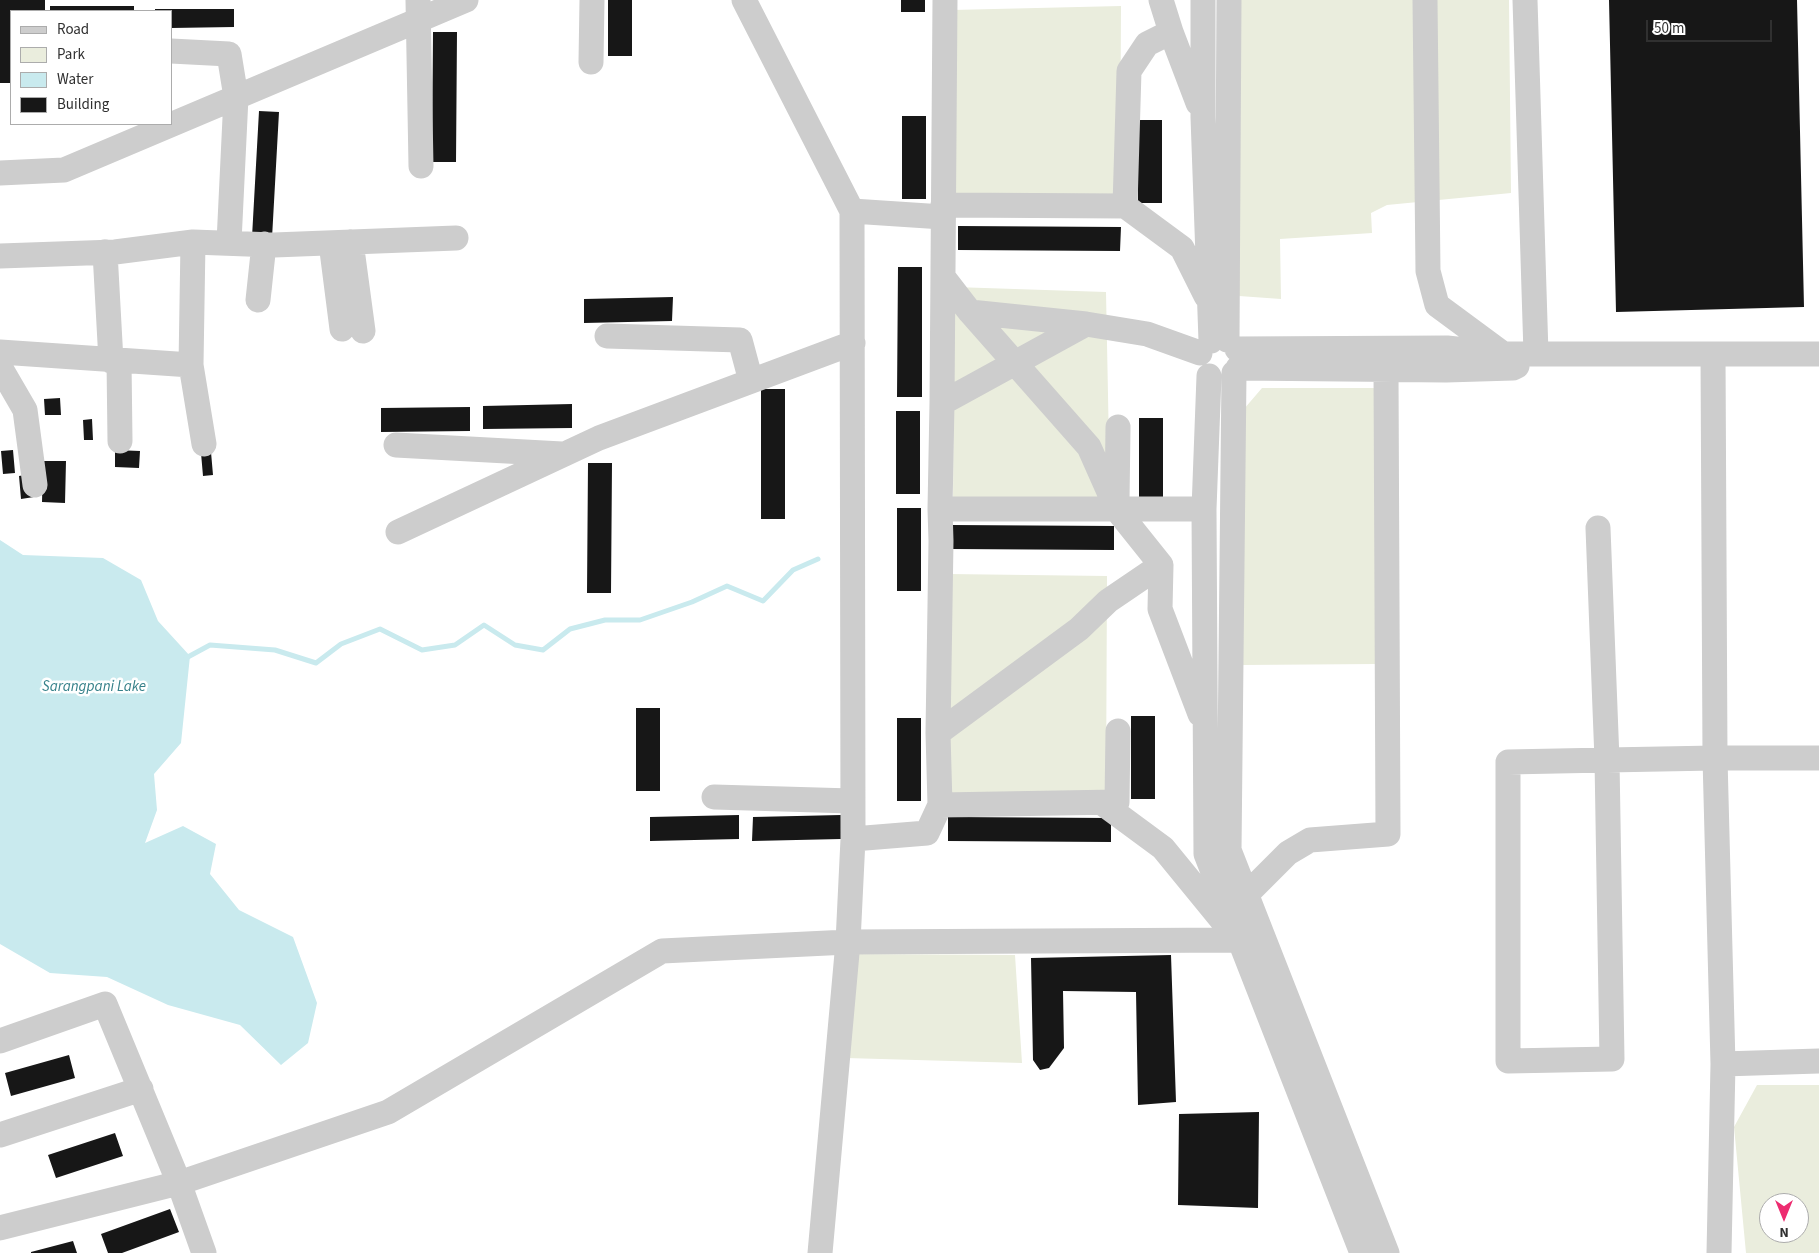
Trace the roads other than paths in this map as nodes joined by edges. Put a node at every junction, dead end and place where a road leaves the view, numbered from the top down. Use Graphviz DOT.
graph roads {
  1 [pos="466,0"];
  2 [pos="592,0"];
  3 [pos="744,0"];
  4 [pos="946,0"];
  5 [pos="1161,0"];
  6 [pos="1204,0"];
  7 [pos="1229,0"];
  8 [pos="1425,0"];
  9 [pos="1526,0"];
  10 [pos="418,10"];
  11 [pos="1171,32"];
  12 [pos="172,51"];
  13 [pos="591,62"];
  14 [pos="236,98"];
  15 [pos="1203,117"];
  16 [pos="172,125"];
  17 [pos="172,125"];
  18 [pos="421,166"];
  19 [pos="0,173"];
  20 [pos="1125,206"];
  21 [pos="852,210"];
  22 [pos="943,211"];
  23 [pos="456,238"];
  24 [pos="193,242"];
  25 [pos="229,242"];
  26 [pos="341,242"];
  27 [pos="264,244"];
  28 [pos="105,252"];
  29 [pos="0,256"];
  30 [pos="943,277"];
  31 [pos="258,300"];
  32 [pos="1210,303"];
  33 [pos="970,312"];
  34 [pos="1086,324"];
  35 [pos="352,330"];
  36 [pos="607,336"];
  37 [pos="853,343"];
  38 [pos="0,352"];
  39 [pos="1225,354"];
  40 [pos="1502,354"];
  41 [pos="1536,354"];
  42 [pos="1713,354"];
  43 [pos="1819,354"];
  44 [pos="115,361"];
  45 [pos="1014,362"];
  46 [pos="191,365"];
  47 [pos="0,367"];
  48 [pos="1386,371"];
  49 [pos="750,381"];
  50 [pos="942,402"];
  51 [pos="1118,427"];
  52 [pos="120,441"];
  53 [pos="204,444"];
  54 [pos="396,445"];
  55 [pos="564,454"];
  56 [pos="35,485"];
  57 [pos="940,509"];
  58 [pos="1116,510"];
  59 [pos="1204,510"];
  60 [pos="1598,528"];
  61 [pos="398,532"];
  62 [pos="1204,540"];
  63 [pos="1232,540"];
  64 [pos="1161,565"];
  65 [pos="1206,730"];
  66 [pos="1118,731"];
  67 [pos="938,733"];
  68 [pos="1715,758"];
  69 [pos="1819,758"];
  70 [pos="1608,760"];
  71 [pos="714,797"];
  72 [pos="852,800"];
  73 [pos="1102,802"];
  74 [pos="940,805"];
  75 [pos="853,839"];
  76 [pos="1246,895"];
  77 [pos="1248,933"];
  78 [pos="848,942"];
  79 [pos="0,1041"];
  80 [pos="1819,1062"];
  81 [pos="1723,1064"];
  82 [pos="141,1089"];
  83 [pos="0,1135"];
  84 [pos="179,1183"];
  85 [pos="0,1228"];
  86 [pos="204,1253"];
  87 [pos="820,1253"];
  88 [pos="1362,1253"];
  89 [pos="1386,1253"];
  90 [pos="1719,1253"];
  1 -- 10 [label="street"];
  2 -- 13 [label="street"];
  3 -- 21 [label="street"];
  4 -- 22 [label="street"];
  5 -- 11 [label="street"];
  6 -- 15 [label="street"];
  7 -- 39 [label="street"];
  8 -- 40 [label="street"];
  9 -- 41 [label="street"];
  10 -- 14 [label="street"];
  10 -- 18 [label="street"];
  11 -- 15 [label="street"];
  11 -- 20 [label="street"];
  12 -- 14 [label="street"];
  14 -- 16 [label="street"];
  14 -- 25 [label="street"];
  15 -- 32 [label="street"];
  17 -- 19 [label="street"];
  20 -- 22 [label="street"];
  20 -- 32 [label="street"];
  21 -- 22 [label="street"];
  21 -- 37 [label="street"];
  22 -- 30 [label="street"];
  23 -- 26 [label="street"];
  24 -- 25 [label="street"];
  24 -- 28 [label="street"];
  24 -- 46 [label="street"];
  25 -- 27 [label="street"];
  26 -- 27 [label="street"];
  26 -- 35 [label="street"];
  27 -- 31 [label="street"];
  28 -- 29 [label="street"];
  28 -- 44 [label="street"];
  30 -- 33 [label="street"];
  30 -- 50 [label="street"];
  32 -- 39 [label="street"];
  33 -- 34 [label="street"];
  33 -- 45 [label="street"];
  34 -- 39 [label="street"];
  34 -- 45 [label="street"];
  36 -- 49 [label="street"];
  37 -- 49 [label="street"];
  37 -- 72 [label="street"];
  38 -- 44 [label="street"];
  39 -- 40 [label="street"];
  39 -- 48 [label="street"];
  39 -- 59 [label="street"];
  39 -- 63 [label="street"];
  40 -- 41 [label="street"];
  41 -- 42 [label="street"];
  41 -- 48 [label="street"];
  42 -- 43 [label="street"];
  42 -- 68 [label="street"];
  44 -- 46 [label="street"];
  44 -- 52 [label="street"];
  45 -- 50 [label="street"];
  45 -- 58 [label="street"];
  46 -- 53 [label="street"];
  47 -- 56 [label="street"];
  48 -- 76 [label="street"];
  49 -- 55 [label="street"];
  50 -- 57 [label="street"];
  51 -- 58 [label="street"];
  54 -- 55 [label="street"];
  55 -- 61 [label="street"];
  57 -- 58 [label="street"];
  57 -- 67 [label="street"];
  58 -- 59 [label="street"];
  58 -- 64 [label="street"];
  59 -- 62 [label="street"];
  60 -- 70 [label="street"];
  62 -- 63 [label="street"];
  62 -- 65 [label="street"];
  63 -- 76 [label="street"];
  64 -- 65 [label="street"];
  64 -- 67 [label="street"];
  65 -- 77 [label="street"];
  66 -- 73 [label="street"];
  67 -- 74 [label="street"];
  68 -- 69 [label="street"];
  68 -- 70 [label="street"];
  68 -- 81 [label="street"];
  70 -- 70 [label="street"];
  71 -- 72 [label="street"];
  72 -- 75 [label="street"];
  73 -- 74 [label="street"];
  73 -- 77 [label="street"];
  74 -- 75 [label="street"];
  75 -- 78 [label="street"];
  76 -- 77 [label="street"];
  77 -- 78 [label="street"];
  77 -- 88 [label="street"];
  77 -- 89 [label="street"];
  78 -- 84 [label="street"];
  78 -- 87 [label="street"];
  79 -- 82 [label="street"];
  80 -- 81 [label="street"];
  81 -- 90 [label="street"];
  82 -- 83 [label="street"];
  82 -- 84 [label="street"];
  84 -- 85 [label="street"];
  84 -- 86 [label="street"];
}
